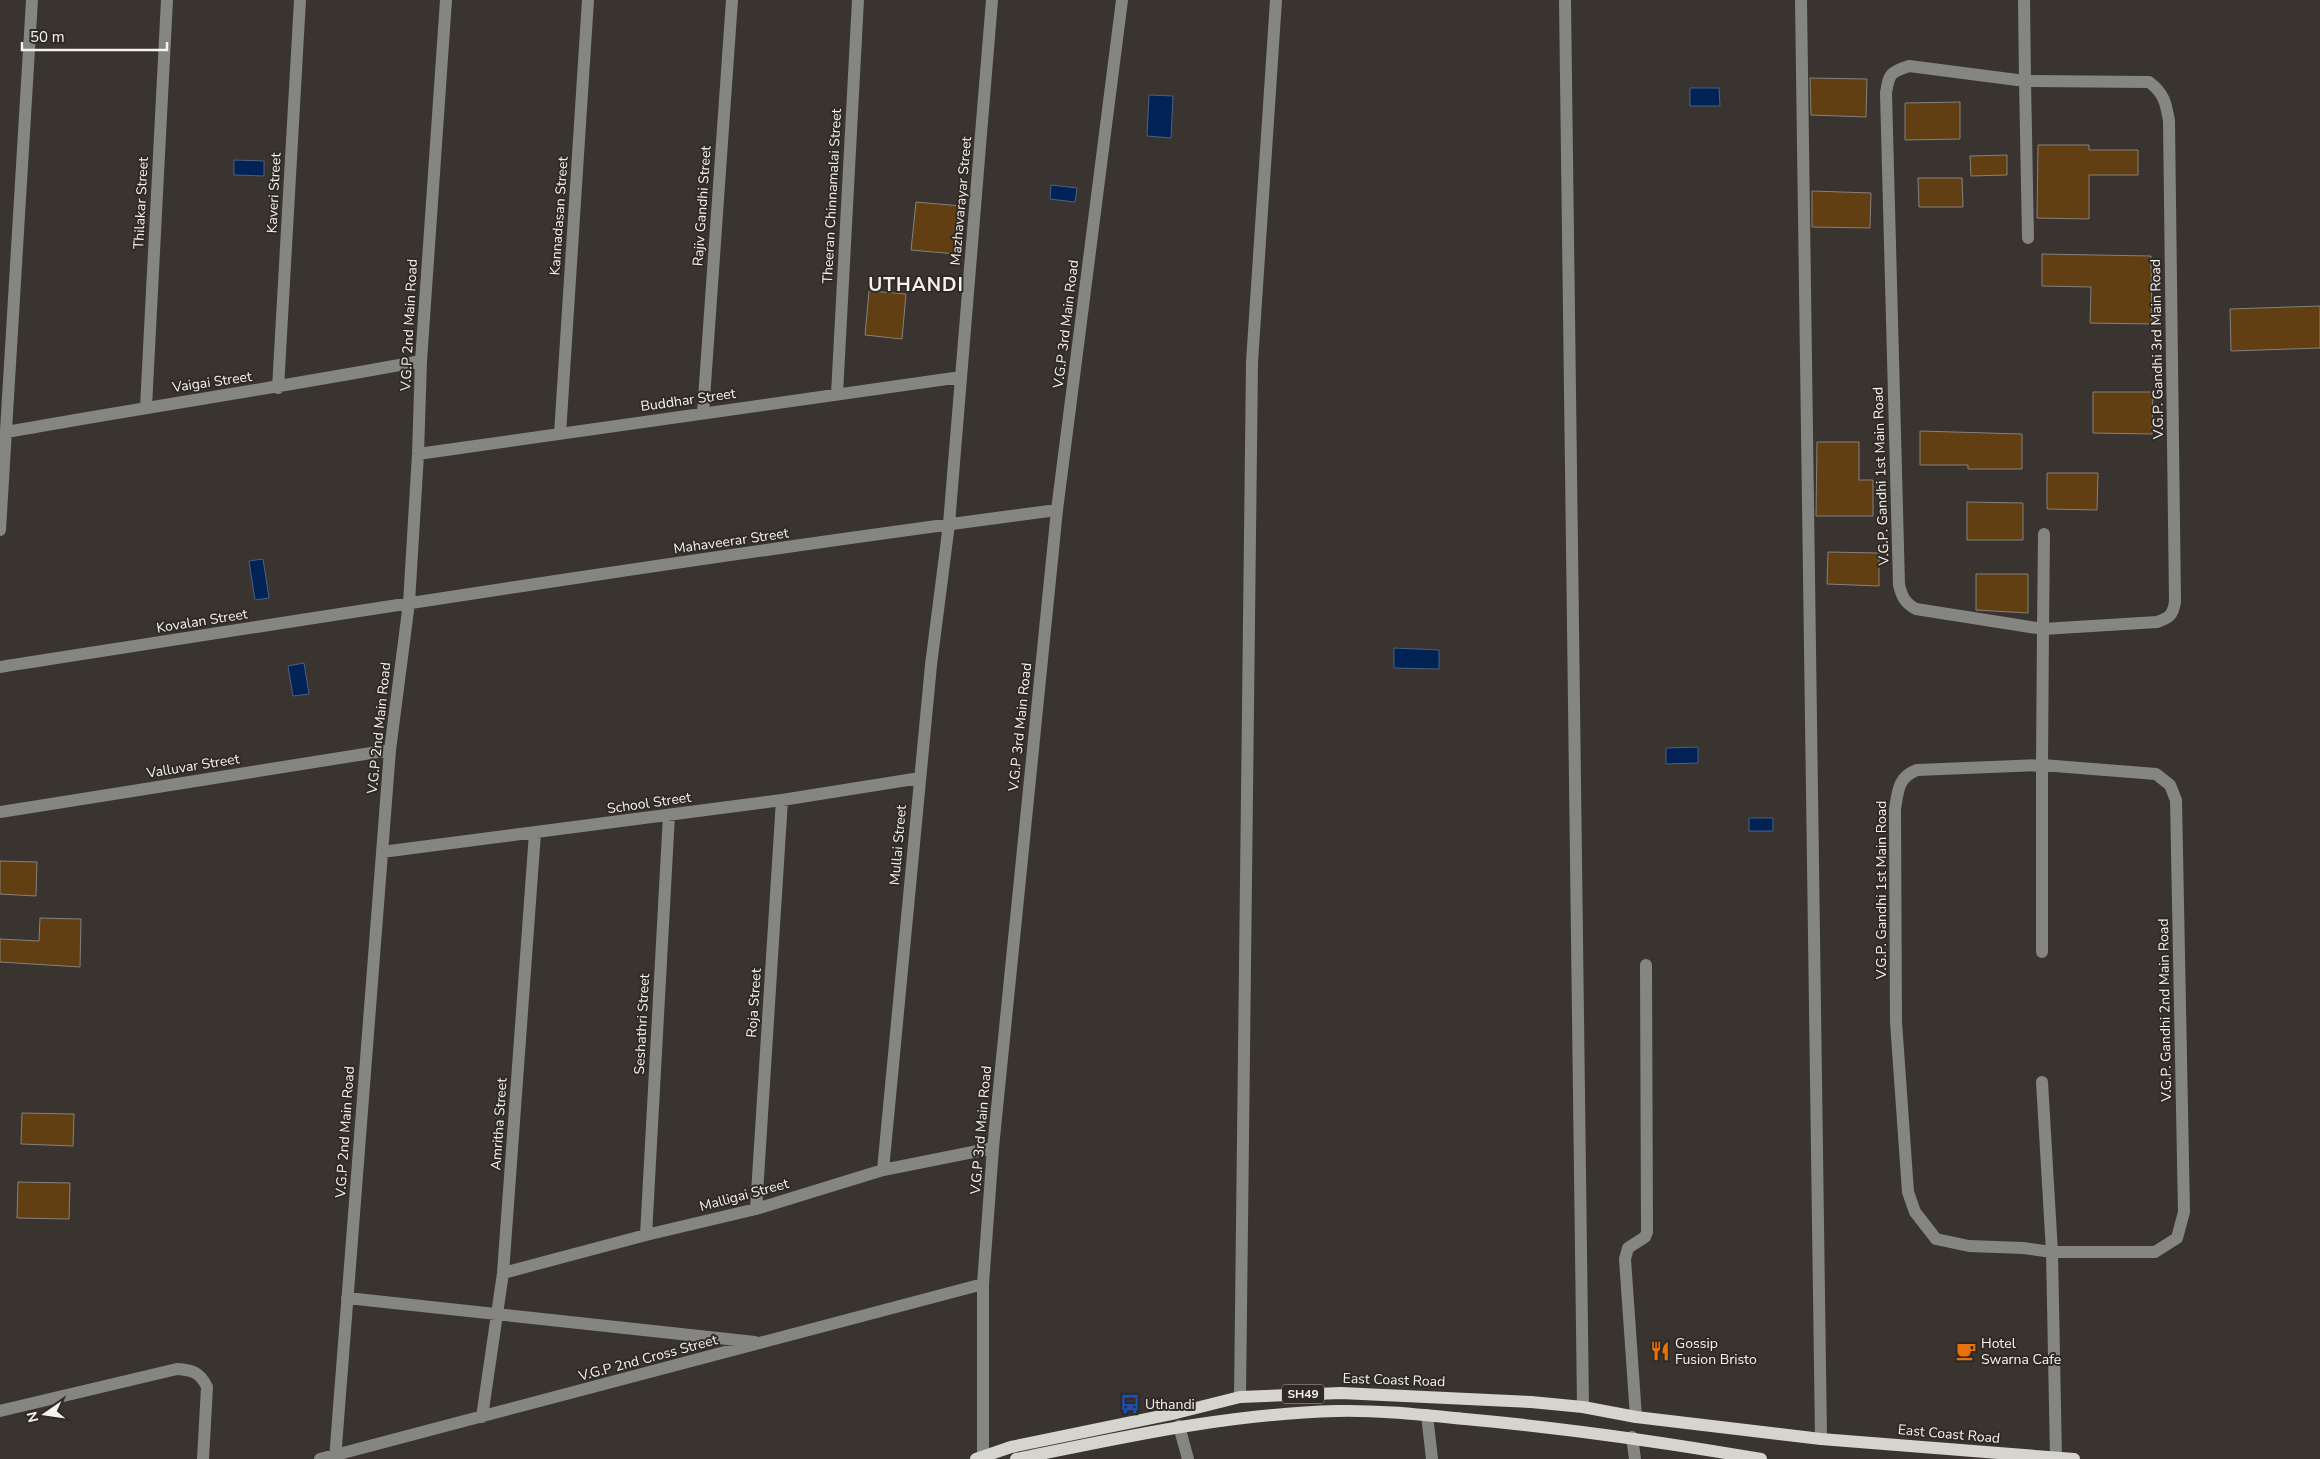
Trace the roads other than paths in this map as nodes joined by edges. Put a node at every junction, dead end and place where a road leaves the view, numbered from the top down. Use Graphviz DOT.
graph roads {
  1 [pos="32,0"];
  2 [pos="166,0"];
  3 [pos="300,0"];
  4 [pos="446,0"];
  5 [pos="588,0"];
  6 [pos="732,0"];
  7 [pos="858,0"];
  8 [pos="992,0"];
  9 [pos="1122,0"];
  10 [pos="1276,0"];
  11 [pos="1565,0"];
  12 [pos="1801,0"];
  13 [pos="2024,0"];
  14 [pos="2025,81"];
  15 [pos="2028,238"];
  16 [pos="421,361"];
  17 [pos="961,377"];
  18 [pos="278,388"];
  19 [pos="837,394"];
  20 [pos="146,407"];
  21 [pos="703,413"];
  22 [pos="6,432"];
  23 [pos="560,434"];
  24 [pos="418,454"];
  25 [pos="1057,510"];
  26 [pos="950,524"];
  27 [pos="0,530"];
  28 [pos="2044,534"];
  29 [pos="409,604"];
  30 [pos="2043,629"];
  31 [pos="0,667"];
  32 [pos="390,750"];
  33 [pos="2042,765"];
  34 [pos="920,778"];
  35 [pos="782,800"];
  36 [pos="0,812"];
  37 [pos="669,815"];
  38 [pos="535,832"];
  39 [pos="382,852"];
  40 [pos="2042,952"];
  41 [pos="1646,965"];
  42 [pos="2042,1082"];
  43 [pos="993,1148"];
  44 [pos="883,1170"];
  45 [pos="756,1209"];
  46 [pos="646,1235"];
  47 [pos="2052,1252"];
  48 [pos="503,1273"];
  49 [pos="982,1284"];
  50 [pos="347,1298"];
  51 [pos="497,1314"];
  52 [pos="762,1343"];
  53 [pos="1240,1397"];
  54 [pos="1583,1407"];
  55 [pos="0,1411"];
  56 [pos="1427,1415"];
  57 [pos="482,1417"];
  58 [pos="1636,1417"];
  59 [pos="1179,1426"];
  60 [pos="1632,1437"];
  61 [pos="1821,1439"];
  62 [pos="335,1457"];
  63 [pos="981,1458"];
  64 [pos="2056,1458"];
  65 [pos="203,1459"];
  66 [pos="320,1459"];
  67 [pos="1016,1459"];
  68 [pos="1188,1459"];
  69 [pos="1432,1459"];
  70 [pos="1635,1459"];
  71 [pos="1761,1459"];
  72 [pos="2074,1459"];
  1 -- 22 [label="street"];
  2 -- 20 [label="street, Thilakar Street"];
  3 -- 18 [label="street, Kaveri Street"];
  4 -- 16 [label="street, V.G.P 2nd Main Road"];
  5 -- 23 [label="street, Kannadasan Street"];
  6 -- 21 [label="street, Rajiv Gandhi Street"];
  7 -- 19 [label="street, Theeran Chinnamalai Street"];
  8 -- 17 [label="street, Mazhavarayar Street"];
  9 -- 25 [label="street, V.G.P 3rd Main Road"];
  10 -- 53 [label="street"];
  11 -- 54 [label="street"];
  12 -- 61 [label="street"];
  13 -- 14 [label="street"];
  14 -- 15 [label="street"];
  14 -- 30 [label="street, V.G.P. Gandhi 3rd Main Road"];
  14 -- 30 [label="street, V.G.P. Gandhi 1st Main Road"];
  16 -- 18 [label="street, Vaigai Street"];
  16 -- 24 [label="street, V.G.P 2nd Main Road"];
  17 -- 19 [label="street, Buddhar Street"];
  17 -- 26 [label="street, Mazhavarayar Street"];
  18 -- 20 [label="street, Vaigai Street"];
  19 -- 21 [label="street, Buddhar Street"];
  20 -- 22 [label="street, Vaigai Street"];
  21 -- 23 [label="street, Buddhar Street"];
  22 -- 27 [label="street"];
  23 -- 24 [label="street, Buddhar Street"];
  24 -- 29 [label="street, V.G.P 2nd Main Road"];
  25 -- 26 [label="street, Mahaveerar Street"];
  25 -- 43 [label="street, V.G.P 3rd Main Road"];
  26 -- 29 [label="street, Mahaveerar Street"];
  26 -- 34 [label="street, Mullai Street"];
  28 -- 30 [label="street"];
  29 -- 31 [label="street, Kovalan Street"];
  29 -- 32 [label="street, V.G.P 2nd Main Road"];
  30 -- 33 [label="street"];
  32 -- 36 [label="street, Valluvar Street"];
  32 -- 39 [label="street, V.G.P 2nd Main Road"];
  33 -- 40 [label="street"];
  33 -- 47 [label="street, V.G.P. Gandhi 2nd Main Road"];
  33 -- 47 [label="street, V.G.P. Gandhi 1st Main Road"];
  34 -- 35 [label="street, School Street"];
  34 -- 44 [label="street, Mullai Street"];
  35 -- 37 [label="street, School Street"];
  35 -- 45 [label="street, Roja Street"];
  37 -- 38 [label="street, School Street"];
  37 -- 46 [label="street, Seshathri Street"];
  38 -- 39 [label="street, School Street"];
  38 -- 48 [label="street, Amritha Street"];
  39 -- 50 [label="street, V.G.P 2nd Main Road"];
  41 -- 58 [label="street"];
  42 -- 47 [label="street"];
  43 -- 44 [label="street, Malligai Street"];
  43 -- 49 [label="street, V.G.P 3rd Main Road"];
  44 -- 45 [label="street, Malligai Street"];
  45 -- 46 [label="street, Malligai Street"];
  46 -- 48 [label="street, Malligai Street"];
  47 -- 64 [label="street"];
  48 -- 51 [label="street, Amritha Street"];
  49 -- 52 [label="street, V.G.P 2nd Cross Street"];
  49 -- 63 [label="street, V.G.P 3rd Main Road"];
  50 -- 51 [label="street"];
  50 -- 62 [label="street, V.G.P 2nd Main Road"];
  51 -- 52 [label="street"];
  51 -- 57 [label="street, Amritha Street"];
  52 -- 57 [label="street, V.G.P 2nd Cross Street"];
  53 -- 54 [label="main road, East Coast Road / SH49"];
  53 -- 63 [label="main road, East Coast Road / SH49"];
  54 -- 58 [label="main road, East Coast Road / SH49"];
  55 -- 65 [label="street"];
  56 -- 59 [label="main road, SH49"];
  56 -- 60 [label="main road, SH49"];
  56 -- 69 [label="street"];
  57 -- 62 [label="street, V.G.P 2nd Cross Street"];
  58 -- 61 [label="main road, East Coast Road"];
  59 -- 67 [label="main road, SH49"];
  59 -- 68 [label="street"];
  60 -- 70 [label="street"];
  60 -- 71 [label="main road"];
  61 -- 64 [label="main road, East Coast Road"];
  62 -- 66 [label="street, V.G.P 2nd Cross Street"];
  64 -- 72 [label="main road, East Coast Road"];
}
